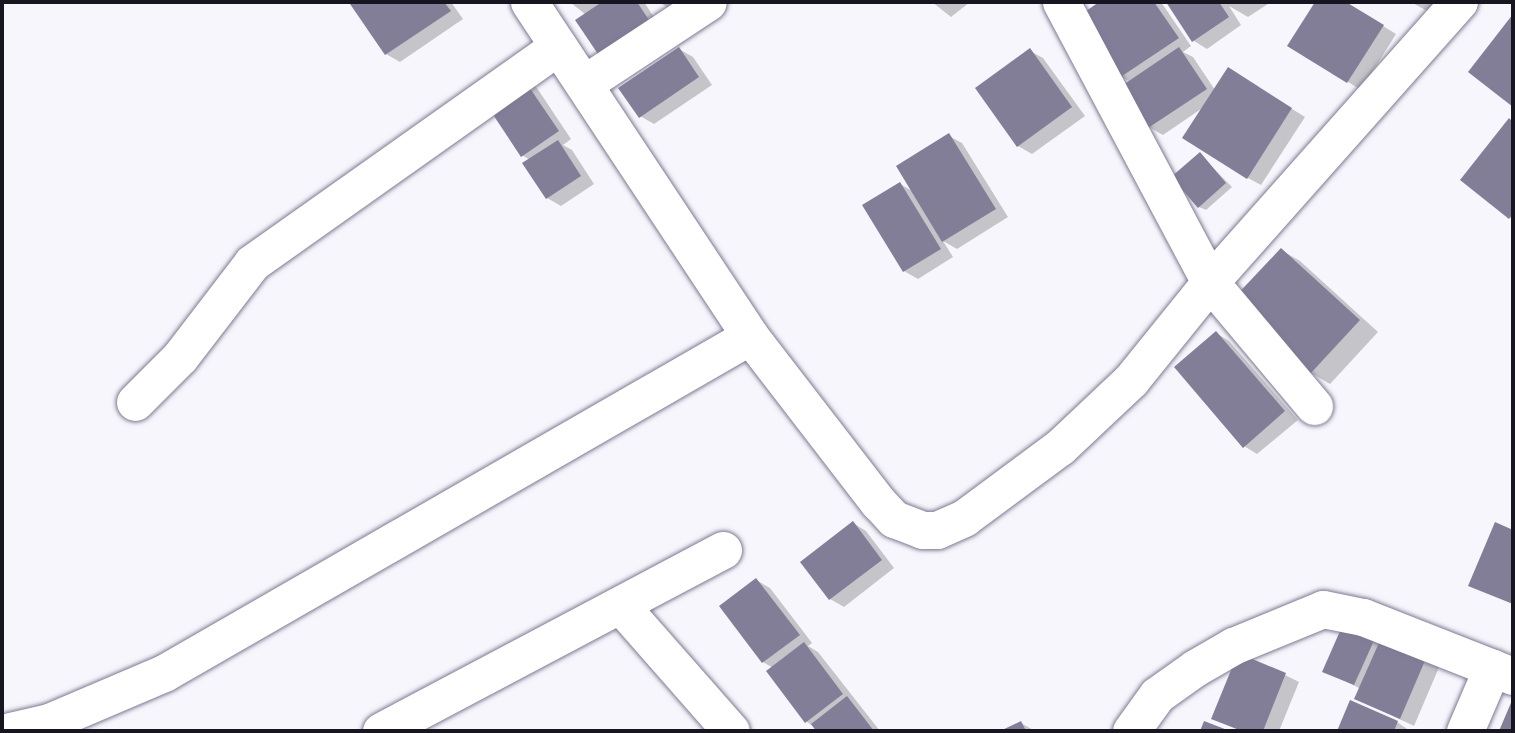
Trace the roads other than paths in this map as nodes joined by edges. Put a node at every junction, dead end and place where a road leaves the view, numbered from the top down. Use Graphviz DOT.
graph roads {
  1 [pos="529,2"];
  2 [pos="708,2"];
  3 [pos="1061,2"];
  4 [pos="1459,2"];
  5 [pos="558,46"];
  6 [pos="585,83"];
  7 [pos="1210,282"];
  8 [pos="750,336"];
  9 [pos="135,402"];
  10 [pos="1314,406"];
  11 [pos="723,550"];
  12 [pos="622,607"];
  13 [pos="1503,672"];
  14 [pos="50,727"];
  15 [pos="10,731"];
  16 [pos="381,731"];
  17 [pos="731,731"];
  18 [pos="1131,731"];
  19 [pos="1465,731"];
  1 -- 5 [label="street"];
  2 -- 6 [label="street"];
  3 -- 7 [label="street"];
  4 -- 7 [label="street"];
  5 -- 6 [label="street"];
  5 -- 9 [label="street"];
  6 -- 8 [label="street"];
  7 -- 8 [label="street"];
  7 -- 10 [label="street"];
  8 -- 14 [label="street"];
  11 -- 12 [label="street"];
  12 -- 16 [label="street"];
  12 -- 17 [label="street"];
  13 -- 18 [label="street"];
  13 -- 19 [label="street"];
  14 -- 15 [label="street"];
}
